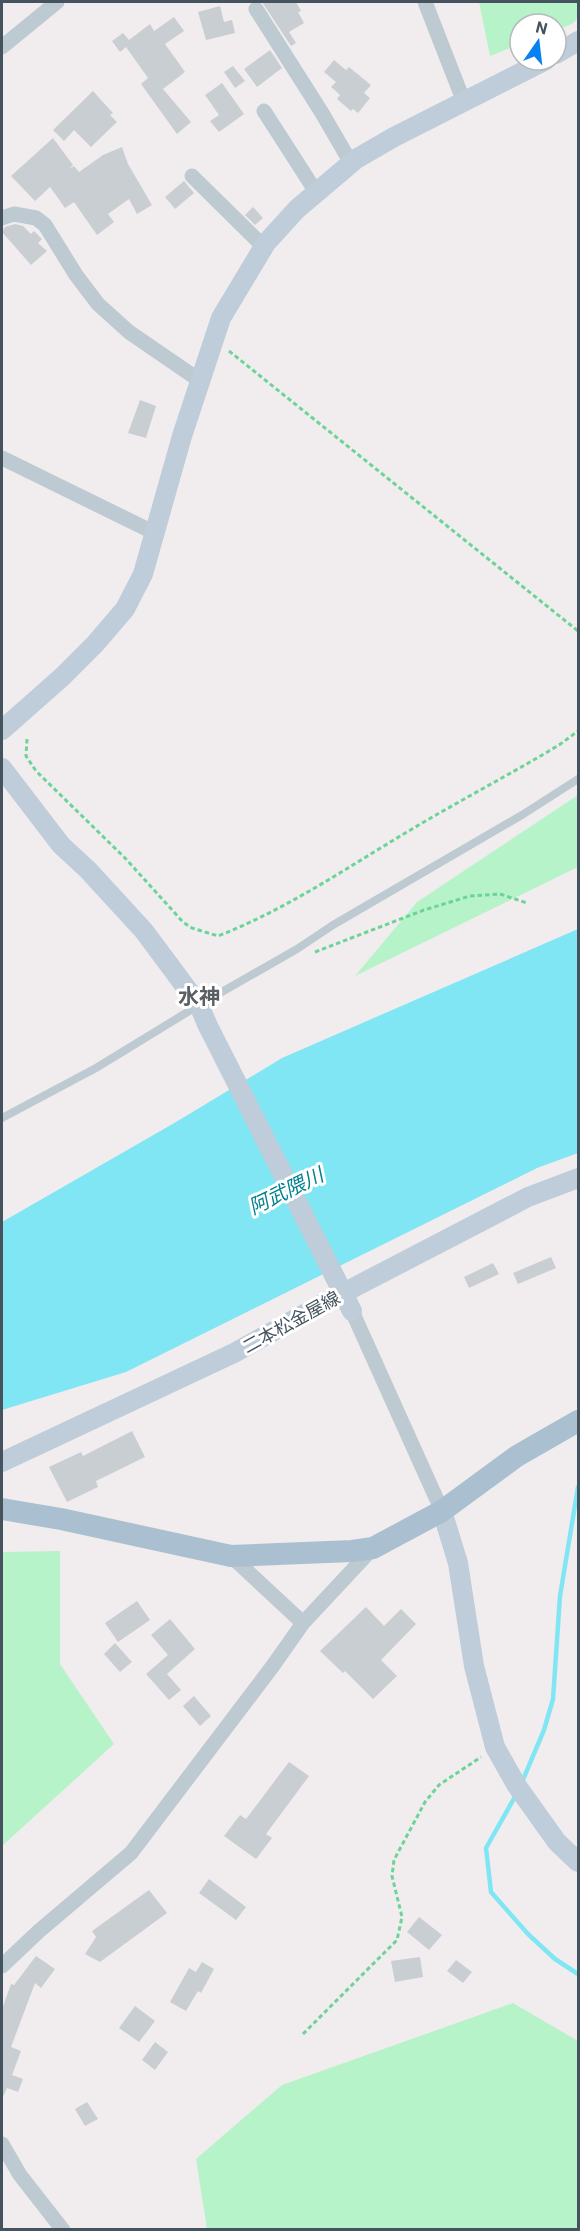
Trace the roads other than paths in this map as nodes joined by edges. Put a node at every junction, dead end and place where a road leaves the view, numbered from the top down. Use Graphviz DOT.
graph roads {
  1 [pos="57,2"];
  2 [pos="425,2"];
  3 [pos="256,9"];
  4 [pos="2,47"];
  5 [pos="523,72"];
  6 [pos="464,102"];
  7 [pos="264,111"];
  8 [pos="351,163"];
  9 [pos="192,176"];
  10 [pos="316,192"];
  11 [pos="2,218"];
  12 [pos="264,247"];
  13 [pos="199,380"];
  14 [pos="2,458"];
  15 [pos="155,533"];
  16 [pos="2,730"];
  17 [pos="2,768"];
  18 [pos="579,779"];
  19 [pos="199,1005"];
  20 [pos="2,1119"];
  21 [pos="579,1178"];
  22 [pos="352,1311"];
  23 [pos="579,1421"];
  24 [pos="2,1462"];
  25 [pos="2,1509"];
  26 [pos="442,1511"];
  27 [pos="373,1548"];
  28 [pos="231,1556"];
  29 [pos="303,1623"];
  30 [pos="579,1862"];
  31 [pos="2,1966"];
  32 [pos="2,2144"];
  33 [pos="63,2229"];
  1 -- 4 [label="street"];
  2 -- 6 [label="street"];
  3 -- 8 [label="street"];
  5 -- 6 [label="street"];
  6 -- 8 [label="street"];
  7 -- 10 [label="street"];
  8 -- 10 [label="street"];
  9 -- 12 [label="street"];
  10 -- 12 [label="street"];
  11 -- 13 [label="street"];
  12 -- 13 [label="street"];
  13 -- 15 [label="street"];
  14 -- 15 [label="street"];
  15 -- 16 [label="street"];
  17 -- 19 [label="street"];
  18 -- 19 [label="lane"];
  19 -- 20 [label="lane"];
  19 -- 22 [label="street, bridge"];
  21 -- 24 [label="street, 二本松金屋線"];
  22 -- 26 [label="street"];
  23 -- 26 [label="main road"];
  25 -- 28 [label="main road"];
  26 -- 27 [label="main road"];
  26 -- 30 [label="street"];
  27 -- 28 [label="main road"];
  27 -- 29 [label="street"];
  28 -- 29 [label="street"];
  29 -- 31 [label="street"];
  32 -- 33 [label="street"];
}
